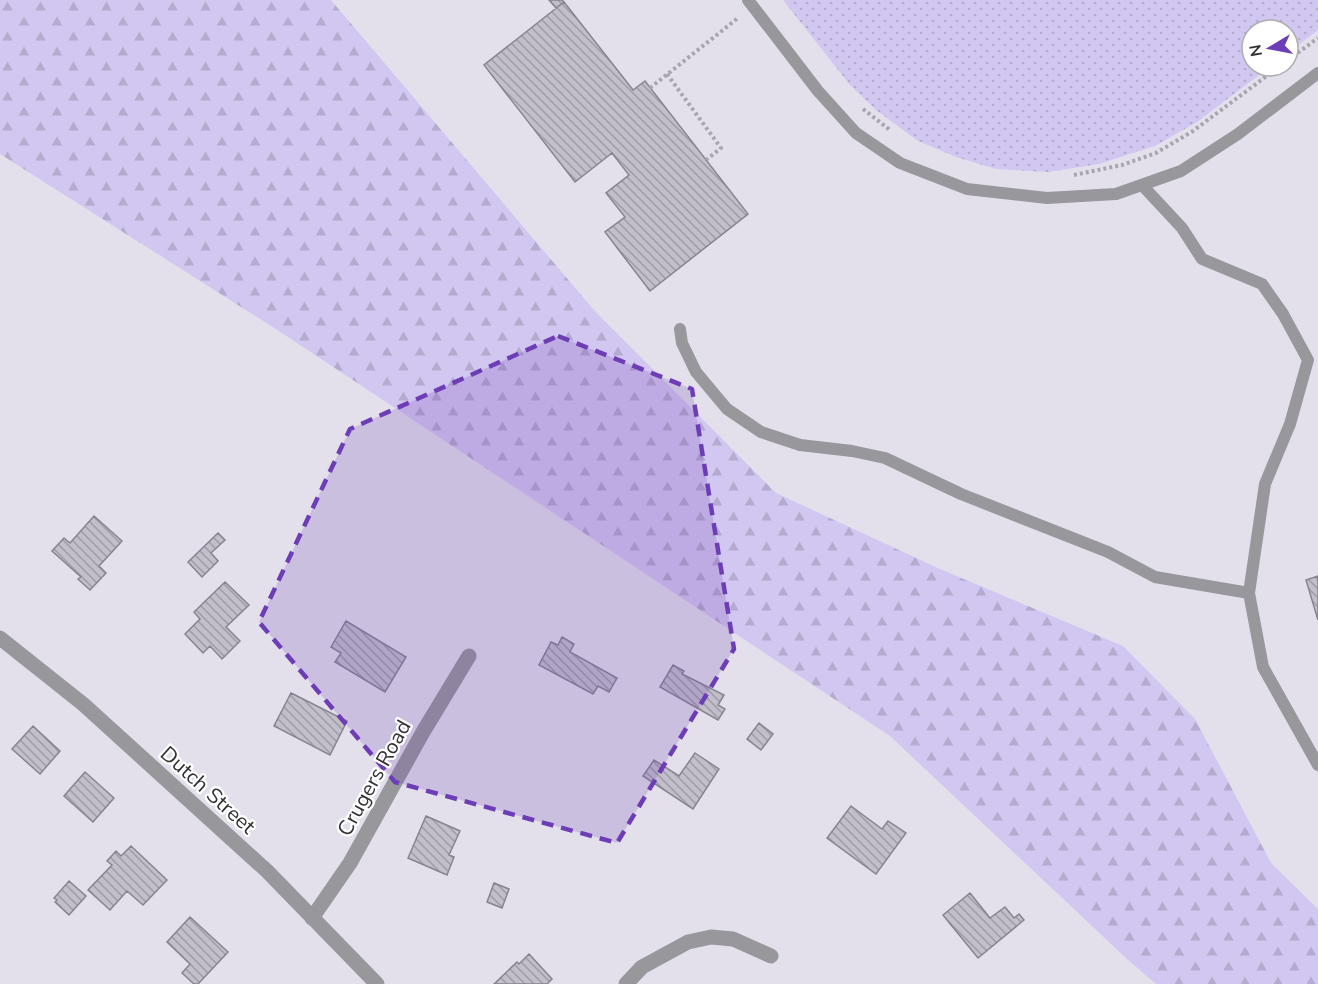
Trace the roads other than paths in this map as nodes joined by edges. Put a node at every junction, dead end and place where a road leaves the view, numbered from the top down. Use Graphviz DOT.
graph roads {
  1 [pos="751,3"];
  2 [pos="1318,73"];
  3 [pos="1142,185"];
  4 [pos="680,329"];
  5 [pos="1249,593"];
  6 [pos="0,638"];
  7 [pos="469,656"];
  8 [pos="1318,765"];
  9 [pos="312,918"];
  10 [pos="771,956"];
  11 [pos="377,984"];
  12 [pos="626,984"];
  1 -- 3 [label="lane"];
  2 -- 3 [label="lane"];
  3 -- 5 [label="lane"];
  4 -- 5 [label="lane"];
  5 -- 8 [label="lane"];
  6 -- 9 [label="street, Dutch Street"];
  7 -- 9 [label="street, Crugers Road"];
  9 -- 11 [label="street, Dutch Street"];
  10 -- 12 [label="street"];
}
